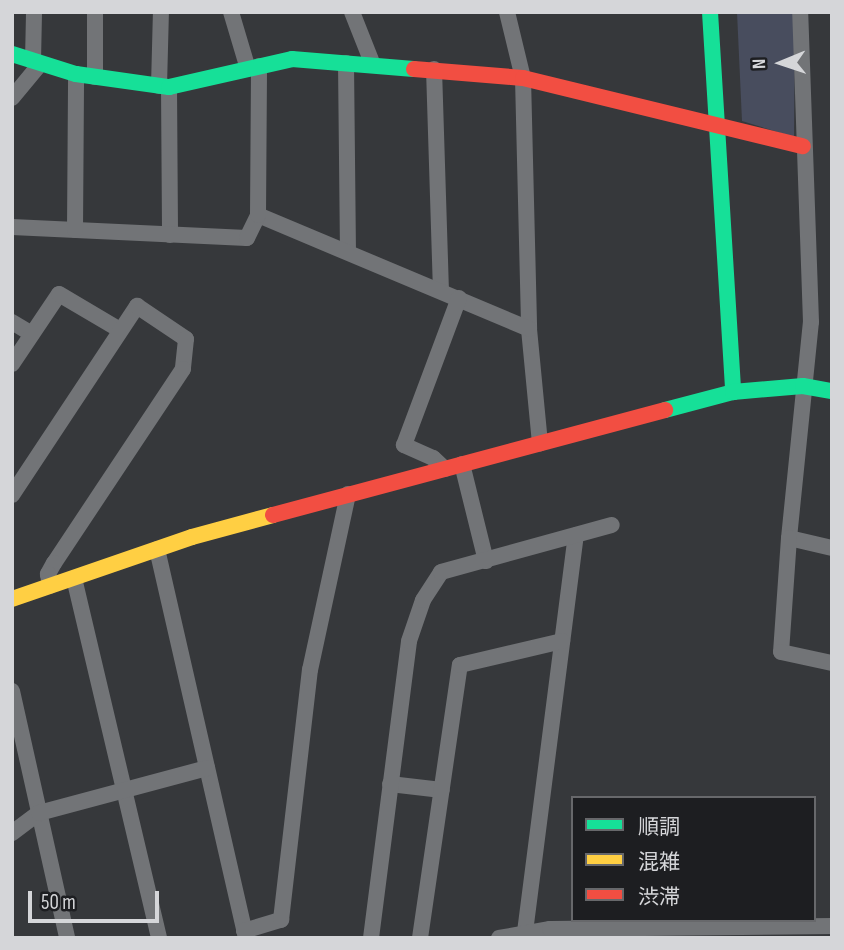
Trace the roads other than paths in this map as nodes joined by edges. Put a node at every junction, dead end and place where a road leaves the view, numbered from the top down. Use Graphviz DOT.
graph roads {
  1 [pos="34,12"];
  2 [pos="95,12"];
  3 [pos="161,12"];
  4 [pos="231,12"];
  5 [pos="352,12"];
  6 [pos="507,12"];
  7 [pos="710,12"];
  8 [pos="800,12"];
  9 [pos="12,54"];
  10 [pos="36,62"];
  11 [pos="346,63"];
  12 [pos="373,65"];
  13 [pos="254,68"];
  14 [pos="434,69"];
  15 [pos="76,74"];
  16 [pos="95,77"];
  17 [pos="523,78"];
  18 [pos="164,86"];
  19 [pos="12,98"];
  20 [pos="717,125"];
  21 [pos="803,146"];
  22 [pos="258,215"];
  23 [pos="12,228"];
  24 [pos="75,230"];
  25 [pos="170,235"];
  26 [pos="348,251"];
  27 [pos="441,290"];
  28 [pos="459,298"];
  29 [pos="12,321"];
  30 [pos="529,329"];
  31 [pos="120,330"];
  32 [pos="32,334"];
  33 [pos="12,364"];
  34 [pos="803,386"];
  35 [pos="832,391"];
  36 [pos="733,392"];
  37 [pos="540,443"];
  38 [pos="462,464"];
  39 [pos="445,469"];
  40 [pos="348,494"];
  41 [pos="12,495"];
  42 [pos="612,525"];
  43 [pos="576,535"];
  44 [pos="789,538"];
  45 [pos="832,548"];
  46 [pos="157,549"];
  47 [pos="486,561"];
  48 [pos="74,578"];
  49 [pos="50,586"];
  50 [pos="12,599"];
  51 [pos="562,642"];
  52 [pos="832,663"];
  53 [pos="12,691"];
  54 [pos="207,768"];
  55 [pos="390,784"];
  56 [pos="125,790"];
  57 [pos="442,790"];
  58 [pos="39,813"];
  59 [pos="12,833"];
  60 [pos="832,926"];
  61 [pos="525,932"];
  62 [pos="551,933"];
  63 [pos="245,935"];
  64 [pos="67,938"];
  65 [pos="159,938"];
  66 [pos="371,938"];
  67 [pos="420,938"];
  68 [pos="499,938"];
  1 -- 10 [label="street"];
  2 -- 16 [label="street"];
  3 -- 18 [label="street"];
  4 -- 13 [label="street"];
  5 -- 12 [label="street"];
  6 -- 17 [label="street"];
  7 -- 20 [label="street"];
  8 -- 21 [label="street"];
  9 -- 10 [label="street"];
  10 -- 15 [label="street"];
  10 -- 19 [label="street"];
  11 -- 12 [label="street"];
  11 -- 13 [label="street"];
  11 -- 26 [label="street"];
  12 -- 14 [label="street"];
  13 -- 18 [label="street"];
  13 -- 22 [label="street"];
  14 -- 17 [label="street"];
  14 -- 27 [label="street"];
  15 -- 16 [label="street"];
  15 -- 24 [label="street"];
  16 -- 18 [label="street"];
  17 -- 20 [label="street"];
  17 -- 30 [label="street"];
  18 -- 25 [label="street"];
  20 -- 21 [label="street"];
  20 -- 36 [label="street"];
  21 -- 34 [label="street"];
  22 -- 25 [label="street"];
  22 -- 26 [label="street"];
  23 -- 24 [label="street"];
  24 -- 25 [label="street"];
  26 -- 27 [label="street"];
  27 -- 28 [label="street"];
  28 -- 30 [label="street"];
  28 -- 39 [label="street"];
  29 -- 32 [label="street"];
  30 -- 37 [label="street"];
  31 -- 32 [label="street"];
  31 -- 41 [label="street"];
  31 -- 49 [label="street"];
  32 -- 33 [label="street"];
  34 -- 35 [label="street"];
  34 -- 36 [label="street"];
  34 -- 44 [label="street"];
  36 -- 37 [label="street"];
  37 -- 38 [label="street"];
  38 -- 39 [label="street"];
  38 -- 47 [label="street"];
  39 -- 40 [label="street"];
  40 -- 46 [label="street"];
  40 -- 63 [label="street"];
  42 -- 43 [label="street"];
  43 -- 47 [label="street"];
  43 -- 51 [label="street"];
  44 -- 45 [label="street"];
  44 -- 52 [label="street"];
  46 -- 48 [label="street"];
  46 -- 54 [label="street"];
  47 -- 55 [label="street"];
  48 -- 49 [label="street"];
  48 -- 56 [label="street"];
  49 -- 50 [label="street"];
  51 -- 57 [label="street"];
  51 -- 61 [label="street"];
  53 -- 58 [label="street"];
  54 -- 56 [label="street"];
  54 -- 63 [label="street"];
  55 -- 57 [label="street"];
  55 -- 66 [label="street"];
  56 -- 58 [label="street"];
  56 -- 65 [label="street"];
  57 -- 67 [label="street"];
  58 -- 59 [label="street"];
  58 -- 64 [label="street"];
  60 -- 62 [label="street"];
  61 -- 62 [label="street"];
  61 -- 68 [label="street"];
}
